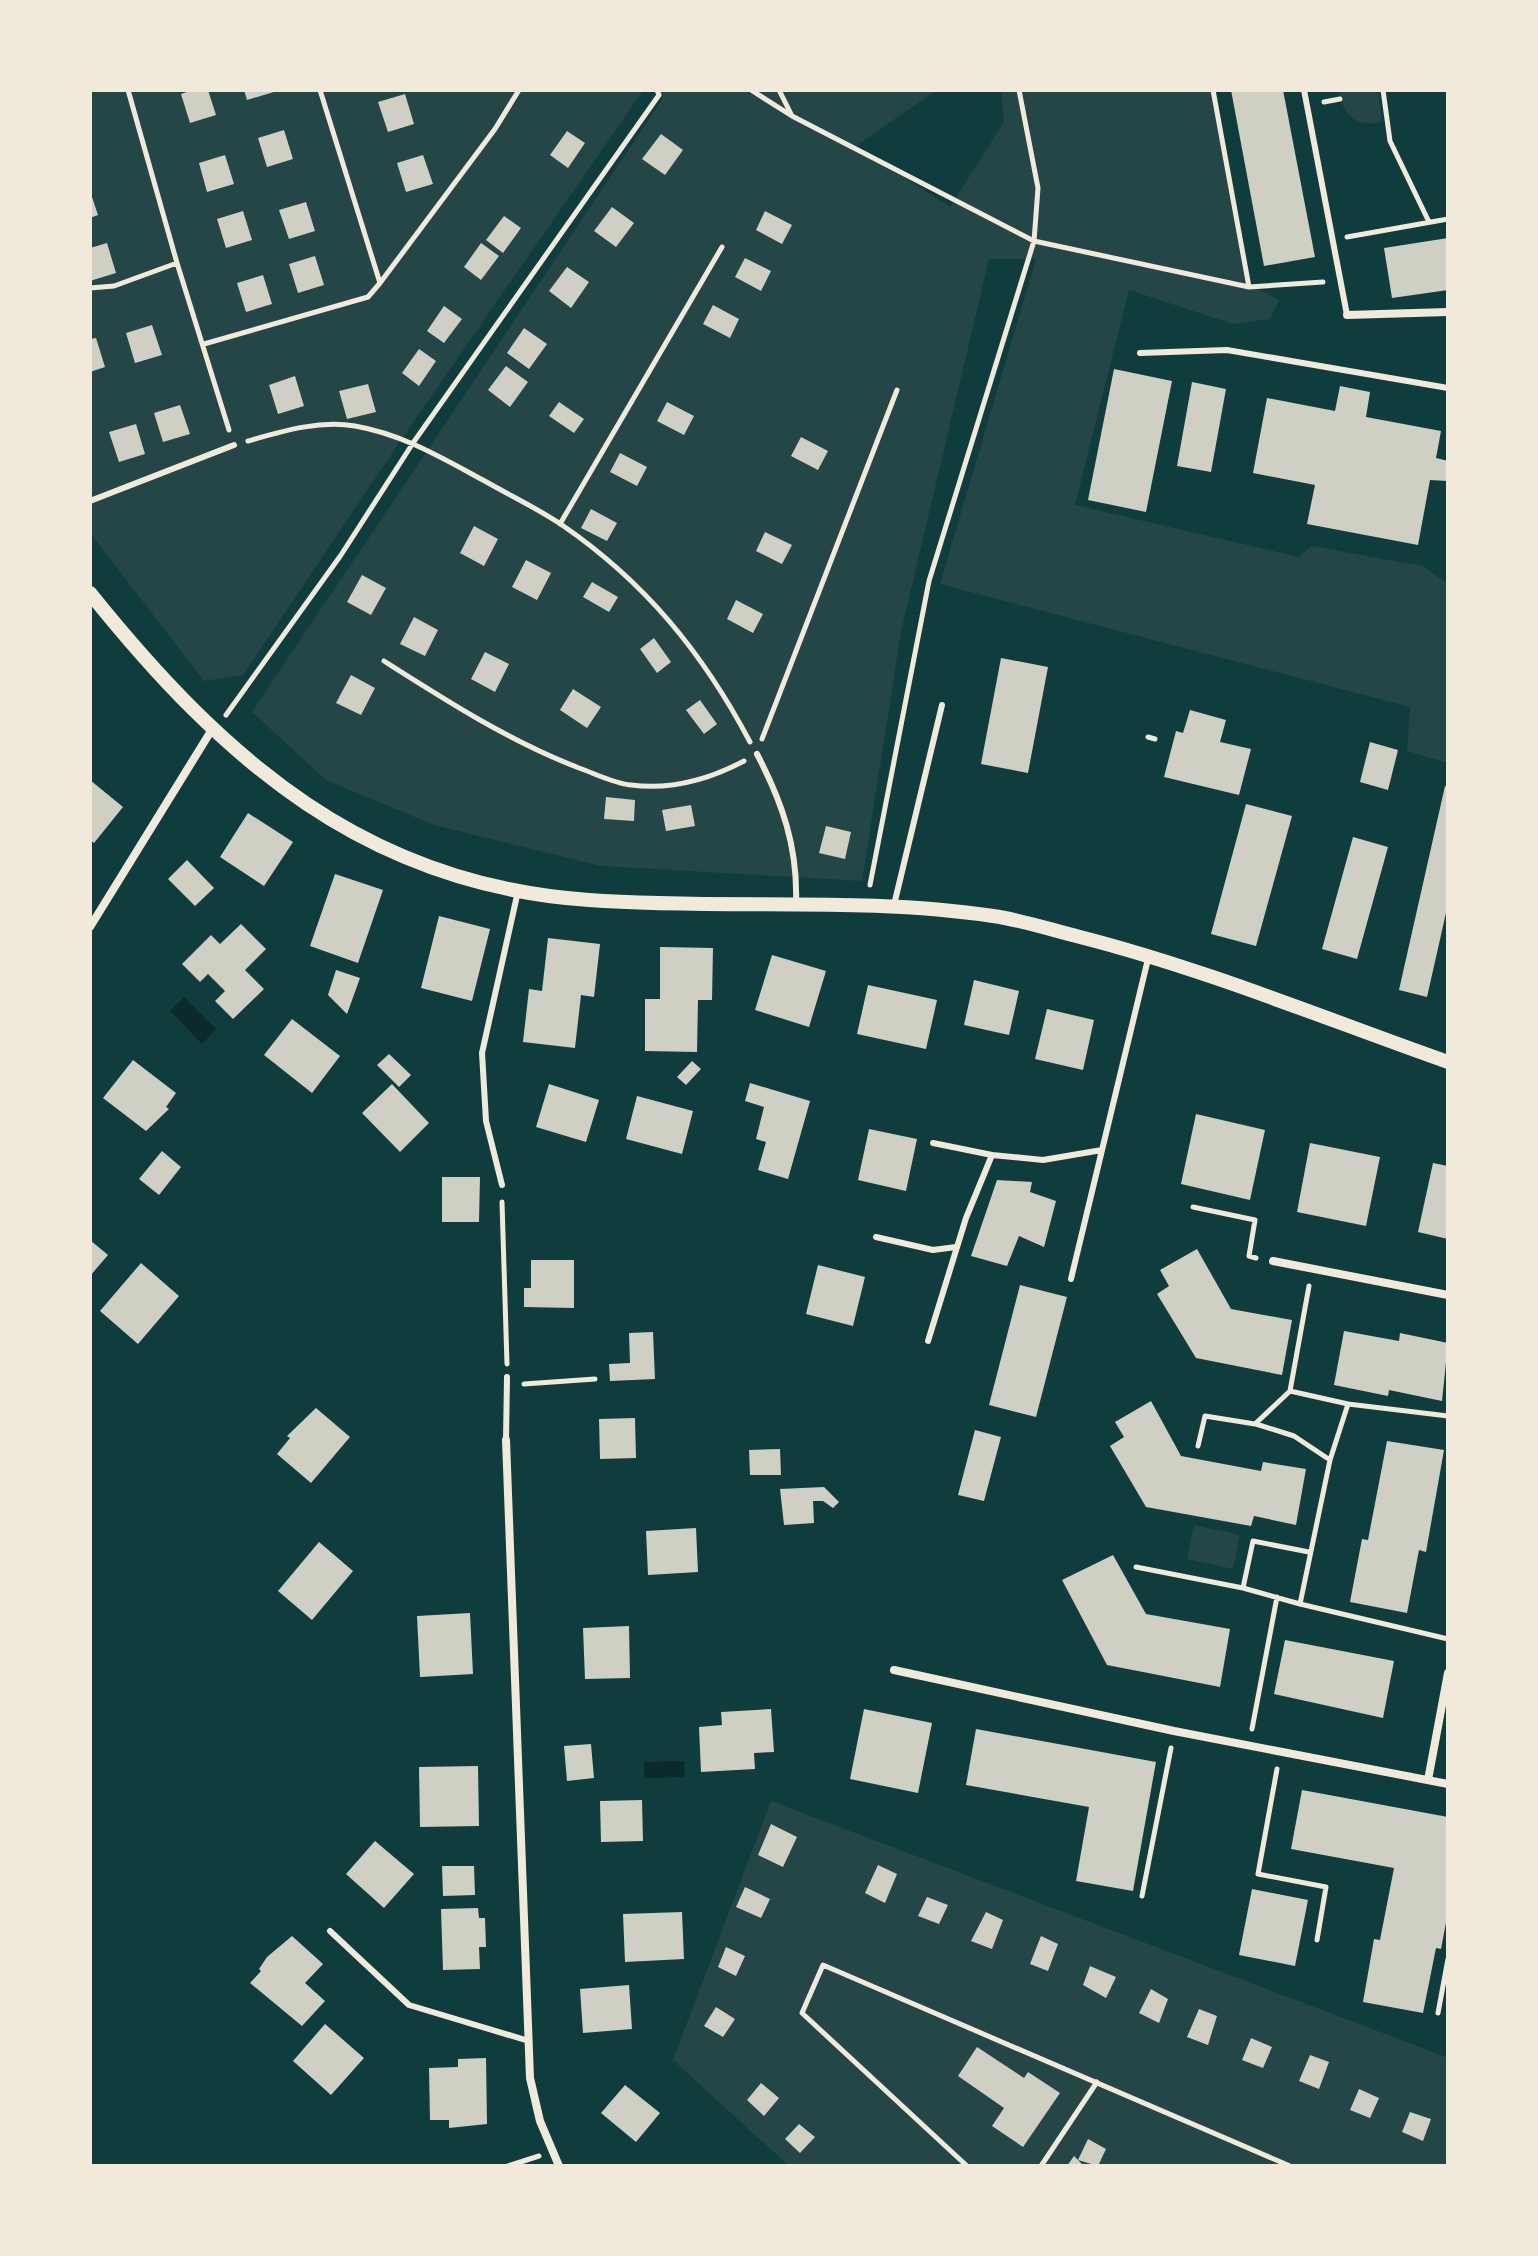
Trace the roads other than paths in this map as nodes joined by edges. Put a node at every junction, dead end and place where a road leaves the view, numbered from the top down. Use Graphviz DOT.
graph roads {
  1 [pos="1304,90"];
  2 [pos="1448,312"];
  3 [pos="1347,315"];
  4 [pos="1140,353"];
  5 [pos="1448,388"];
  6 [pos="234,445"];
  7 [pos="90,501"];
  8 [pos="90,593"];
  9 [pos="942,705"];
  10 [pos="211,731"];
  11 [pos="757,754"];
  12 [pos="519,889"];
  13 [pos="796,904"];
  14 [pos="894,905"];
  15 [pos="90,927"];
  16 [pos="1149,955"];
  17 [pos="1448,1062"];
  18 [pos="933,1143"];
  19 [pos="1102,1150"];
  20 [pos="992,1155"];
  21 [pos="502,1185"];
  22 [pos="876,1237"];
  23 [pos="956,1247"];
  24 [pos="1273,1261"];
  25 [pos="1071,1279"];
  26 [pos="1448,1295"];
  27 [pos="928,1341"];
  28 [pos="507,1381"];
  29 [pos="506,1440"];
  30 [pos="894,1670"];
  31 [pos="1448,1673"];
  32 [pos="1428,1780"];
  33 [pos="1448,1784"];
  34 [pos="330,1931"];
  35 [pos="529,2041"];
  36 [pos="559,2166"];
  1 -- 3 [label="lane"];
  2 -- 3 [label="street"];
  4 -- 5 [label="lane"];
  6 -- 7 [label="lane"];
  8 -- 10 [label="street"];
  9 -- 14 [label="lane"];
  10 -- 12 [label="street"];
  10 -- 15 [label="street"];
  11 -- 13 [label="lane"];
  12 -- 13 [label="street"];
  12 -- 21 [label="lane"];
  13 -- 14 [label="street"];
  14 -- 16 [label="street"];
  16 -- 17 [label="street"];
  16 -- 19 [label="lane"];
  18 -- 20 [label="lane"];
  19 -- 20 [label="lane"];
  19 -- 25 [label="lane"];
  20 -- 23 [label="lane"];
  22 -- 23 [label="lane"];
  23 -- 27 [label="lane"];
  24 -- 26 [label="street"];
  28 -- 29 [label="lane"];
  29 -- 35 [label="street"];
  30 -- 32 [label="street"];
  31 -- 32 [label="street"];
  32 -- 33 [label="street"];
  34 -- 35 [label="lane"];
  35 -- 36 [label="street"];
}
